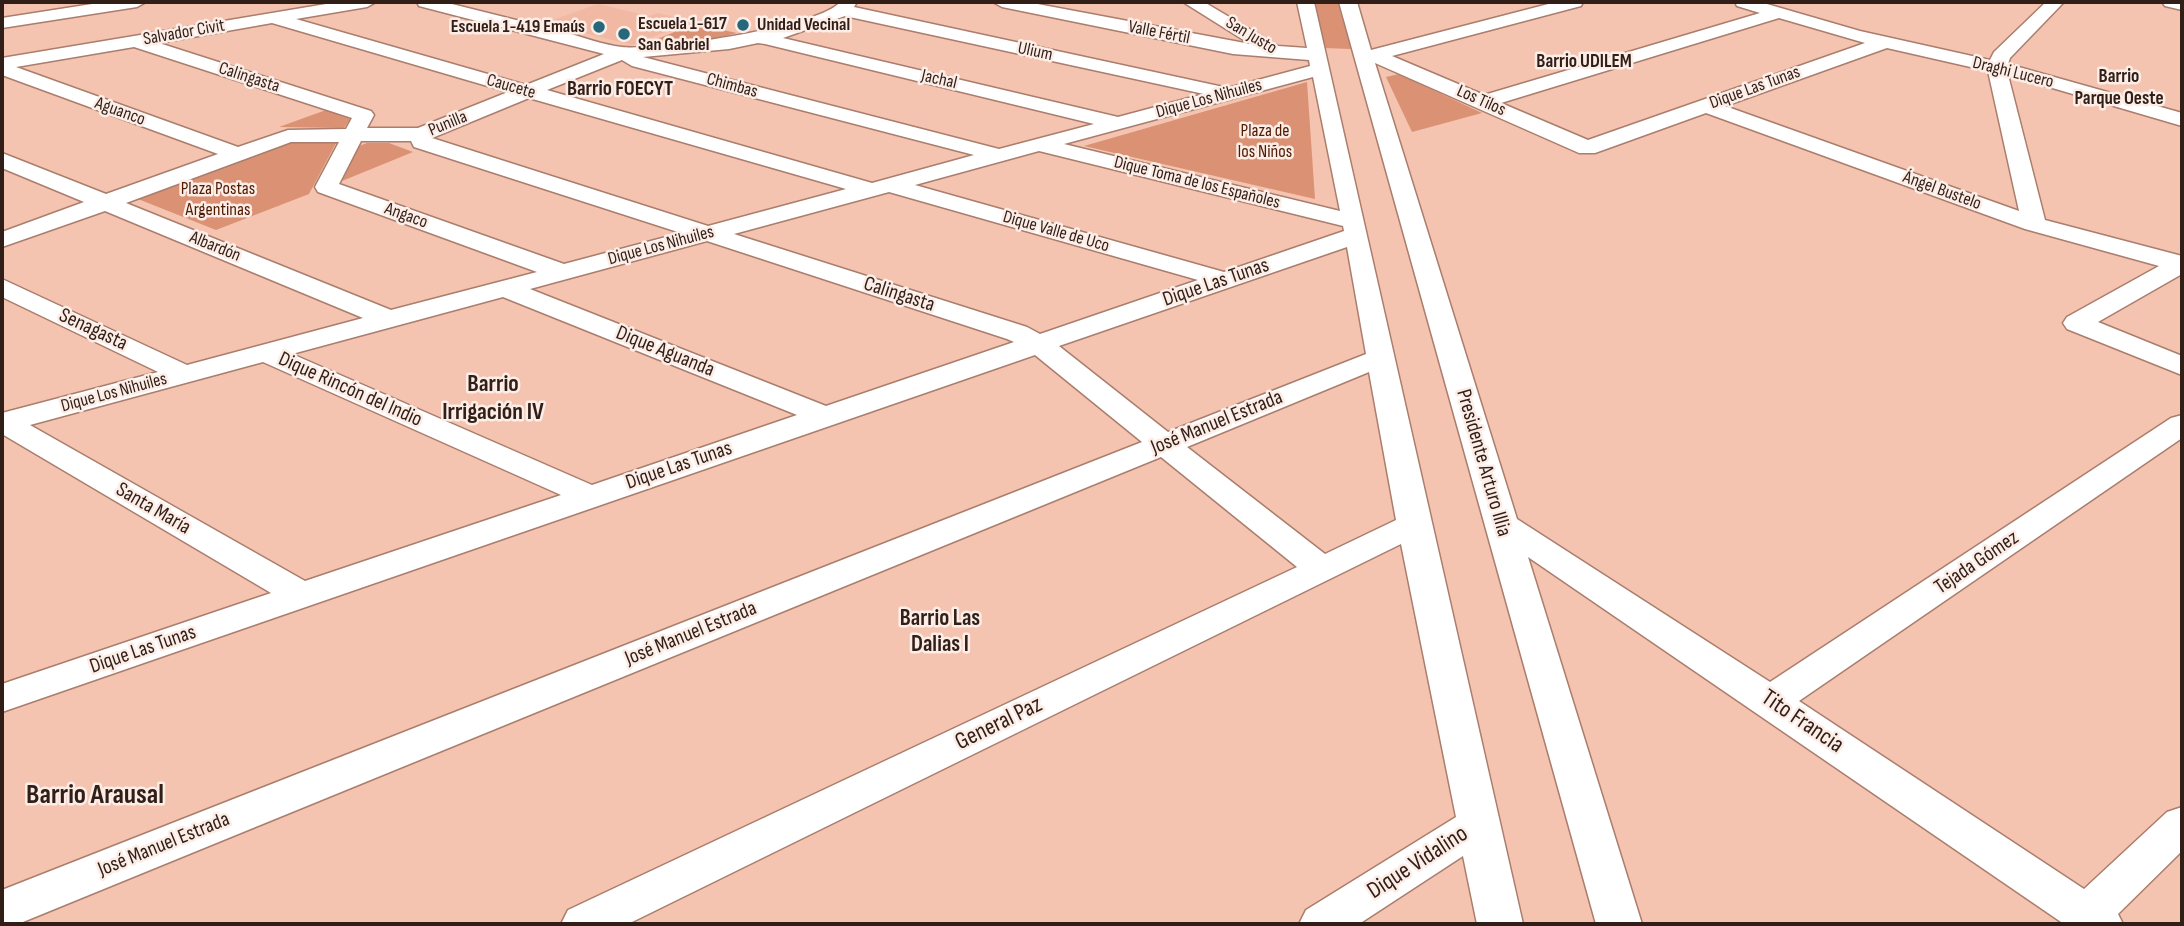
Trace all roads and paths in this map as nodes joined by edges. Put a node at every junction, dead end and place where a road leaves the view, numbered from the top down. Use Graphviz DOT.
graph roads {
  1 [pos="137,2"];
  2 [pos="367,2"];
  3 [pos="425,2"];
  4 [pos="1002,2"];
  5 [pos="1192,2"];
  6 [pos="1306,2"];
  7 [pos="1348,2"];
  8 [pos="1574,2"];
  9 [pos="1743,2"];
  10 [pos="2056,2"];
  11 [pos="2171,2"];
  12 [pos="2182,5"];
  13 [pos="846,6"];
  14 [pos="1778,13"];
  15 [pos="272,18"];
  16 [pos="2,23"];
  17 [pos="761,38"];
  18 [pos="134,41"];
  19 [pos="1884,43"];
  20 [pos="623,53"];
  21 [pos="1280,54"];
  22 [pos="1370,56"];
  23 [pos="2,64"];
  24 [pos="1316,65"];
  25 [pos="1997,68"];
  26 [pos="2,69"];
  27 [pos="528,92"];
  28 [pos="1228,94"];
  29 [pos="2182,99"];
  30 [pos="1483,102"];
  31 [pos="1706,106"];
  32 [pos="2173,117"];
  33 [pos="1118,123"];
  34 [pos="358,125"];
  35 [pos="1332,125"];
  36 [pos="1385,125"];
  37 [pos="421,135"];
  38 [pos="1039,144"];
  39 [pos="1587,148"];
  40 [pos="238,154"];
  41 [pos="999,155"];
  42 [pos="2,160"];
  43 [pos="879,187"];
  44 [pos="106,202"];
  45 [pos="2034,224"];
  46 [pos="1356,229"];
  47 [pos="707,234"];
  48 [pos="2,240"];
  49 [pos="2182,264"];
  50 [pos="562,272"];
  51 [pos="1225,280"];
  52 [pos="2,287"];
  53 [pos="505,288"];
  54 [pos="389,319"];
  55 [pos="1037,343"];
  56 [pos="265,352"];
  57 [pos="1380,358"];
  58 [pos="2182,366"];
  59 [pos="184,374"];
  60 [pos="825,416"];
  61 [pos="2,423"];
  62 [pos="2182,425"];
  63 [pos="1164,445"];
  64 [pos="590,496"];
  65 [pos="1501,524"];
  66 [pos="1414,525"];
  67 [pos="1321,569"];
  68 [pos="302,596"];
  69 [pos="2,698"];
  70 [pos="1771,701"];
  71 [pos="1479,824"];
  72 [pos="2182,824"];
  73 [pos="2,910"];
  74 [pos="2094,920"];
  75 [pos="583,924"];
  76 [pos="1322,924"];
  77 [pos="1500,924"];
  78 [pos="1619,924"];
  1 -- 16 [label="street"];
  2 -- 15 [label="street, Salvador Civit"];
  3 -- 20 [label="street, Chimbas"];
  4 -- 21 [label="street, Valle Fértil"];
  5 -- 21 [label="street, San Justo"];
  6 -- 24 [label="street"];
  7 -- 22 [label="street, Presidente Arturo Illia"];
  8 -- 22 [label="street"];
  9 -- 14 [label="street, Draghi Lucero"];
  10 -- 25 [label="street"];
  11 -- 12 [label="street"];
  13 -- 17 [label="street, Punilla"];
  13 -- 28 [label="street, Ulium"];
  14 -- 19 [label="street, Draghi Lucero"];
  14 -- 30 [label="street"];
  15 -- 18 [label="street, Salvador Civit"];
  15 -- 27 [label="street, Caucete"];
  17 -- 20 [label="street, Punilla"];
  17 -- 33 [label="street, Jachal"];
  18 -- 23 [label="street, Salvador Civit"];
  18 -- 34 [label="street, Calingasta"];
  19 -- 25 [label="street, Draghi Lucero"];
  19 -- 31 [label="street, Dique Las Tunas"];
  20 -- 27 [label="street, Punilla"];
  20 -- 41 [label="street, Chimbas"];
  21 -- 24 [label="street, San Justo"];
  22 -- 30 [label="street, Los Tilos"];
  22 -- 36 [label="street, Presidente Arturo Illia"];
  24 -- 28 [label="street, Dique Los Nihuiles"];
  24 -- 35 [label="street"];
  25 -- 32 [label="street, Draghi Lucero"];
  25 -- 45 [label="street"];
  26 -- 40 [label="street, Aguanco"];
  27 -- 37 [label="street, Punilla"];
  27 -- 43 [label="street, Caucete"];
  28 -- 33 [label="street, Dique Los Nihuiles"];
  29 -- 32 [label="street"];
  30 -- 39 [label="street, Los Tilos"];
  31 -- 39 [label="street, Dique Las Tunas"];
  31 -- 45 [label="street, Ángel Bustelo"];
  33 -- 38 [label="street, Dique Los Nihuiles"];
  34 -- 37 [label="street, Punilla"];
  34 -- 40 [label="street, Punilla"];
  34 -- 50 [label="street, Angaco"];
  35 -- 36 [label="street"];
  35 -- 46 [label="street"];
  36 -- 65 [label="street, Presidente Arturo Illia"];
  37 -- 47 [label="street, Calingasta"];
  38 -- 41 [label="street, Dique Los Nihuiles"];
  38 -- 46 [label="street, Dique Toma de los Españoles"];
  40 -- 44 [label="street, Punilla"];
  41 -- 43 [label="street, Dique Los Nihuiles"];
  42 -- 44 [label="street, Albardón"];
  43 -- 47 [label="street, Dique Los Nihuiles"];
  43 -- 51 [label="street, Dique Valle de Uco"];
  44 -- 48 [label="street, Punilla"];
  44 -- 54 [label="street, Albardón"];
  45 -- 49 [label="street, Ángel Bustelo"];
  46 -- 51 [label="street, Dique Las Tunas"];
  46 -- 57 [label="street"];
  47 -- 50 [label="street, Dique Los Nihuiles"];
  47 -- 55 [label="street, Calingasta"];
  49 -- 58 [label="street"];
  50 -- 53 [label="street, Dique Los Nihuiles"];
  51 -- 55 [label="street, Dique Las Tunas"];
  52 -- 59 [label="street, Senagasta"];
  53 -- 54 [label="street, Dique Los Nihuiles"];
  53 -- 60 [label="street, Dique Aguanda"];
  54 -- 56 [label="street, Dique Los Nihuiles"];
  55 -- 60 [label="street, Dique Las Tunas"];
  55 -- 63 [label="street, Calingasta"];
  56 -- 59 [label="street, Dique Los Nihuiles"];
  56 -- 64 [label="street, Dique Rincón del Indio"];
  57 -- 63 [label="street, José Manuel Estrada"];
  57 -- 66 [label="street"];
  59 -- 61 [label="street, Dique Los Nihuiles"];
  60 -- 64 [label="street, Dique Las Tunas"];
  61 -- 68 [label="street, Santa María"];
  62 -- 70 [label="street, Tejada Gómez"];
  63 -- 67 [label="street, Calingasta"];
  63 -- 73 [label="street, José Manuel Estrada"];
  64 -- 68 [label="street, Dique Las Tunas"];
  65 -- 70 [label="street, Tito Francia"];
  65 -- 78 [label="street, Presidente Arturo Illia"];
  66 -- 67 [label="street, General Paz"];
  66 -- 71 [label="street"];
  67 -- 75 [label="street, General Paz"];
  68 -- 69 [label="street, Dique Las Tunas"];
  70 -- 74 [label="street, Tito Francia"];
  71 -- 76 [label="street, Dique Vidalino"];
  71 -- 77 [label="street"];
  72 -- 74 [label="street"];
}
